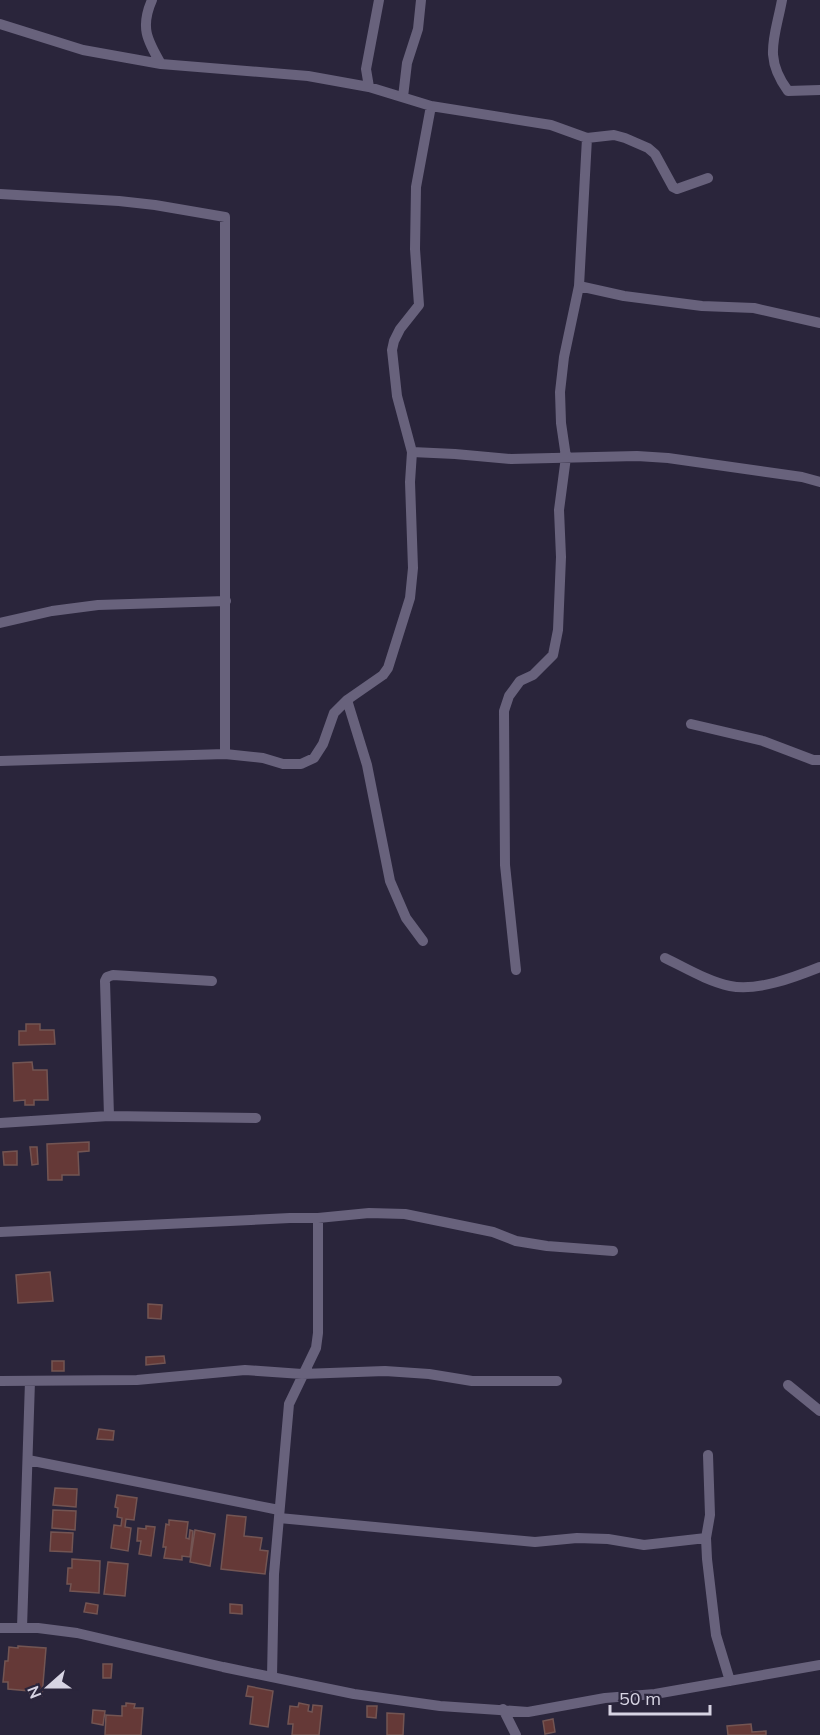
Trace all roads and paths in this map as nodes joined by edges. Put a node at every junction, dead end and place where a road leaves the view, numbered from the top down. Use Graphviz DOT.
graph roads {
  1 [pos="152,0"];
  2 [pos="379,0"];
  3 [pos="421,0"];
  4 [pos="782,0"];
  5 [pos="0,24"];
  6 [pos="161,64"];
  7 [pos="369,87"];
  8 [pos="820,90"];
  9 [pos="404,97"];
  10 [pos="431,106"];
  11 [pos="587,138"];
  12 [pos="708,178"];
  13 [pos="0,194"];
  14 [pos="579,286"];
  15 [pos="820,323"];
  16 [pos="412,452"];
  17 [pos="566,457"];
  18 [pos="820,482"];
  19 [pos="226,601"];
  20 [pos="0,623"];
  21 [pos="346,700"];
  22 [pos="691,724"];
  23 [pos="225,754"];
  24 [pos="820,760"];
  25 [pos="0,761"];
  26 [pos="423,941"];
  27 [pos="665,958"];
  28 [pos="820,967"];
  29 [pos="516,970"];
  30 [pos="212,981"];
  31 [pos="109,1116"];
  32 [pos="256,1118"];
  33 [pos="0,1123"];
  34 [pos="318,1218"];
  35 [pos="0,1232"];
  36 [pos="613,1251"];
  37 [pos="302,1374"];
  38 [pos="30,1381"];
  39 [pos="557,1381"];
  40 [pos="0,1382"];
  41 [pos="788,1385"];
  42 [pos="820,1411"];
  43 [pos="708,1455"];
  44 [pos="28,1460"];
  45 [pos="279,1514"];
  46 [pos="706,1538"];
  47 [pos="0,1628"];
  48 [pos="22,1628"];
  49 [pos="820,1665"];
  50 [pos="272,1677"];
  51 [pos="730,1681"];
  52 [pos="503,1709"];
  53 [pos="528,1712"];
  54 [pos="516,1735"];
  1 -- 6 [label="street"];
  2 -- 7 [label="street"];
  3 -- 9 [label="street"];
  4 -- 8 [label="street"];
  5 -- 6 [label="street"];
  6 -- 7 [label="street"];
  7 -- 9 [label="street"];
  9 -- 10 [label="street"];
  10 -- 11 [label="street"];
  10 -- 16 [label="street"];
  11 -- 12 [label="street"];
  11 -- 14 [label="street"];
  13 -- 19 [label="street"];
  14 -- 15 [label="street"];
  14 -- 17 [label="street"];
  16 -- 17 [label="street"];
  16 -- 21 [label="street"];
  17 -- 18 [label="street"];
  17 -- 29 [label="street"];
  19 -- 20 [label="street"];
  19 -- 23 [label="street"];
  21 -- 23 [label="street"];
  21 -- 26 [label="street"];
  22 -- 24 [label="street"];
  23 -- 25 [label="street"];
  27 -- 28 [label="street"];
  30 -- 31 [label="street"];
  31 -- 32 [label="street"];
  31 -- 33 [label="street"];
  34 -- 35 [label="street"];
  34 -- 36 [label="street"];
  34 -- 37 [label="street"];
  37 -- 38 [label="street"];
  37 -- 39 [label="street"];
  37 -- 45 [label="street"];
  38 -- 40 [label="street"];
  38 -- 44 [label="street"];
  41 -- 42 [label="street"];
  43 -- 46 [label="street"];
  44 -- 45 [label="street"];
  44 -- 48 [label="street"];
  45 -- 46 [label="street"];
  45 -- 50 [label="street"];
  46 -- 51 [label="street"];
  47 -- 48 [label="street"];
  48 -- 50 [label="street"];
  49 -- 51 [label="street"];
  50 -- 52 [label="street"];
  51 -- 53 [label="street"];
  52 -- 53 [label="street"];
  52 -- 54 [label="street"];
  53 -- 54 [label="street"];
}
